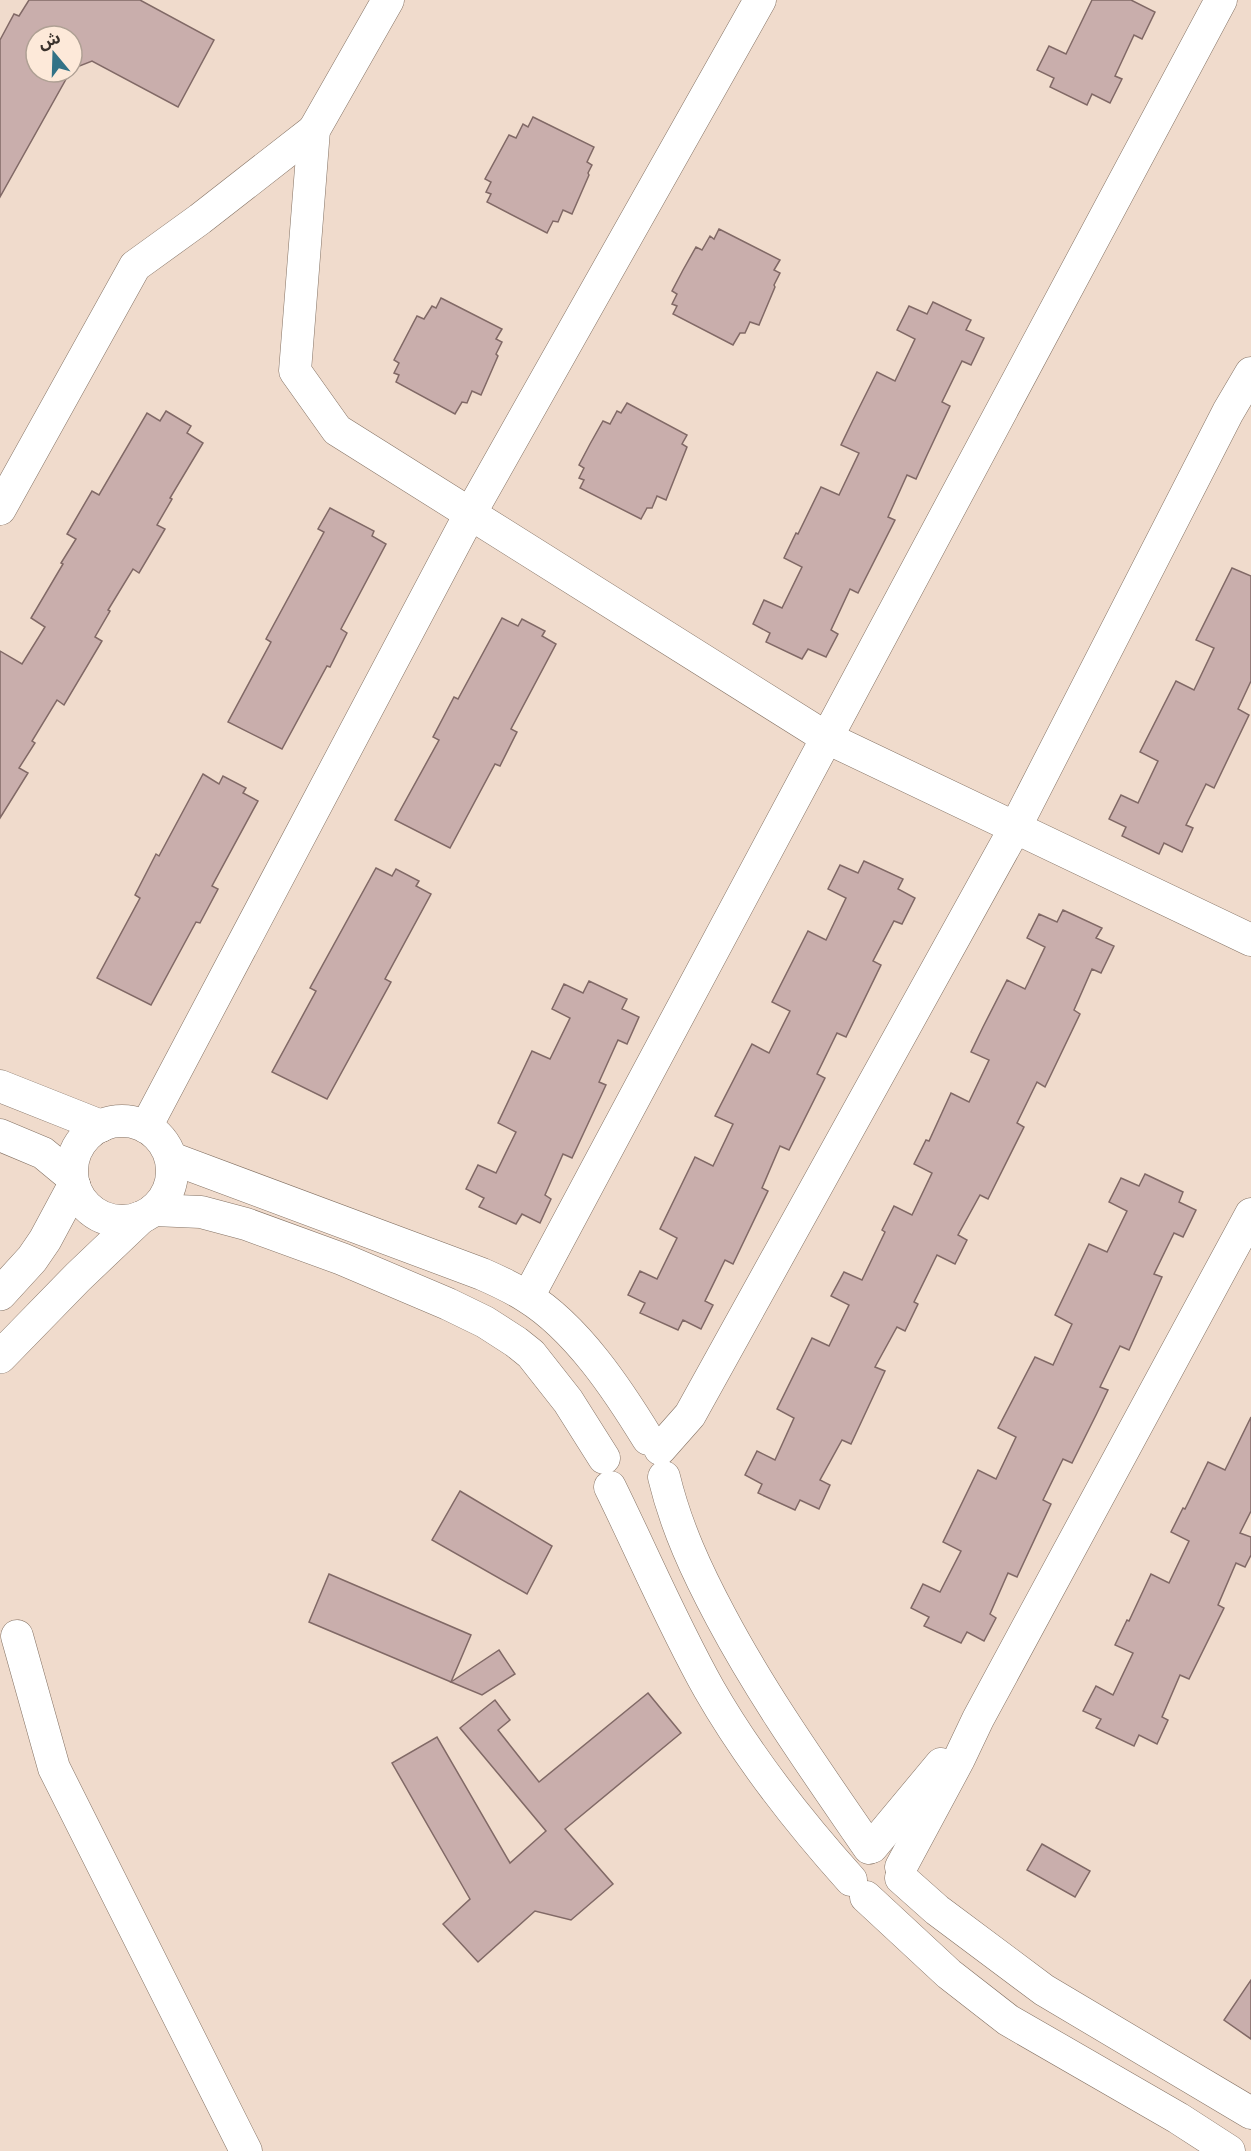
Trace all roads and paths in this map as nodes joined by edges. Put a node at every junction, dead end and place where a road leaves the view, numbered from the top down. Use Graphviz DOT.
graph roads {
  1 [pos="388,0"];
  2 [pos="760,0"];
  3 [pos="1221,0"];
  4 [pos="314,130"];
  5 [pos="1251,373"];
  6 [pos="0,509"];
  7 [pos="470,514"];
  8 [pos="827,738"];
  9 [pos="1015,828"];
  10 [pos="1251,940"];
  11 [pos="0,1086"];
  12 [pos="101,1126"];
  13 [pos="146,1127"];
  14 [pos="0,1135"];
  15 [pos="171,1158"];
  16 [pos="73,1181"];
  17 [pos="147,1214"];
  18 [pos="1251,1214"];
  19 [pos="0,1294"];
  20 [pos="528,1297"];
  21 [pos="0,1357"];
  22 [pos="658,1455"];
  23 [pos="607,1473"];
  24 [pos="17,1636"];
  25 [pos="978,1719"];
  26 [pos="871,1848"];
  27 [pos="901,1872"];
  28 [pos="858,1888"];
  29 [pos="1251,2113"];
  30 [pos="246,2151"];
  31 [pos="1229,2151"];
  1 -- 4 [label="street"];
  2 -- 7 [label="street"];
  3 -- 8 [label="street"];
  4 -- 6 [label="street"];
  4 -- 7 [label="street"];
  5 -- 9 [label="street"];
  7 -- 8 [label="street"];
  7 -- 13 [label="street"];
  8 -- 9 [label="street"];
  8 -- 20 [label="street"];
  9 -- 10 [label="street"];
  9 -- 22 [label="street"];
  11 -- 12 [label="street"];
  12 -- 13 [label="street"];
  12 -- 16 [label="street"];
  13 -- 15 [label="street"];
  14 -- 16 [label="street"];
  15 -- 17 [label="street"];
  15 -- 20 [label="street"];
  16 -- 17 [label="street"];
  16 -- 19 [label="main road"];
  17 -- 21 [label="main road"];
  17 -- 23 [label="street"];
  18 -- 25 [label="street"];
  20 -- 22 [label="street"];
  22 -- 23 [label="street"];
  22 -- 23 [label="street"];
  22 -- 26 [label="street"];
  23 -- 28 [label="street"];
  24 -- 30 [label="street"];
  25 -- 26 [label="street"];
  25 -- 27 [label="street"];
  26 -- 27 [label="street"];
  26 -- 28 [label="street"];
  27 -- 28 [label="street"];
  27 -- 29 [label="street"];
  28 -- 31 [label="street"];
}
